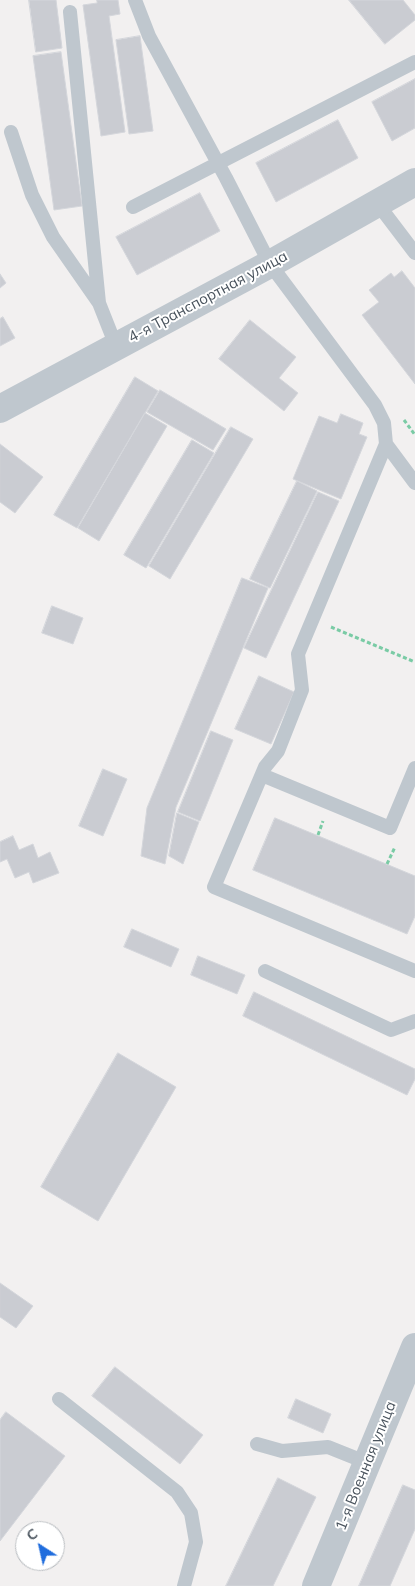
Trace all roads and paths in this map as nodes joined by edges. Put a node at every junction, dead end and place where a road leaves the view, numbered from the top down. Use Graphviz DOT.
graph roads {
  1 [pos="136,0"];
  2 [pos="70,12"];
  3 [pos="415,62"];
  4 [pos="11,132"];
  5 [pos="218,163"];
  6 [pos="415,182"];
  7 [pos="377,203"];
  8 [pos="133,207"];
  9 [pos="415,254"];
  10 [pos="270,264"];
  11 [pos="99,303"];
  12 [pos="116,346"];
  13 [pos="0,409"];
  14 [pos="386,444"];
  15 [pos="415,483"];
  16 [pos="312,619"];
  17 [pos="415,662"];
  18 [pos="415,768"];
  19 [pos="262,775"];
  20 [pos="322,824"];
  21 [pos="318,835"];
  22 [pos="392,854"];
  23 [pos="387,864"];
  24 [pos="265,971"];
  25 [pos="415,971"];
  26 [pos="415,1021"];
  27 [pos="415,1347"];
  28 [pos="58,1399"];
  29 [pos="257,1444"];
  30 [pos="368,1463"];
  31 [pos="184,1586"];
  32 [pos="316,1586"];
  1 -- 5 [label="lane"];
  2 -- 11 [label="lane"];
  3 -- 5 [label="lane"];
  4 -- 11 [label="lane"];
  5 -- 8 [label="lane"];
  5 -- 10 [label="lane"];
  6 -- 7 [label="street, 4-я Транспортная улица"];
  7 -- 9 [label="lane"];
  7 -- 10 [label="street, 4-я Транспортная улица"];
  10 -- 12 [label="street, 4-я Транспортная улица"];
  10 -- 14 [label="lane"];
  11 -- 12 [label="lane"];
  12 -- 13 [label="street, 4-я Транспортная улица"];
  14 -- 15 [label="lane"];
  14 -- 16 [label="lane"];
  16 -- 17 [label="path"];
  16 -- 19 [label="lane"];
  18 -- 19 [label="lane"];
  19 -- 25 [label="lane"];
  20 -- 21 [label="path"];
  22 -- 23 [label="path"];
  24 -- 26 [label="lane"];
  27 -- 30 [label="street, 1-я Военная улица"];
  28 -- 31 [label="lane"];
  29 -- 30 [label="lane"];
  30 -- 32 [label="street, 1-я Военная улица"];
}
